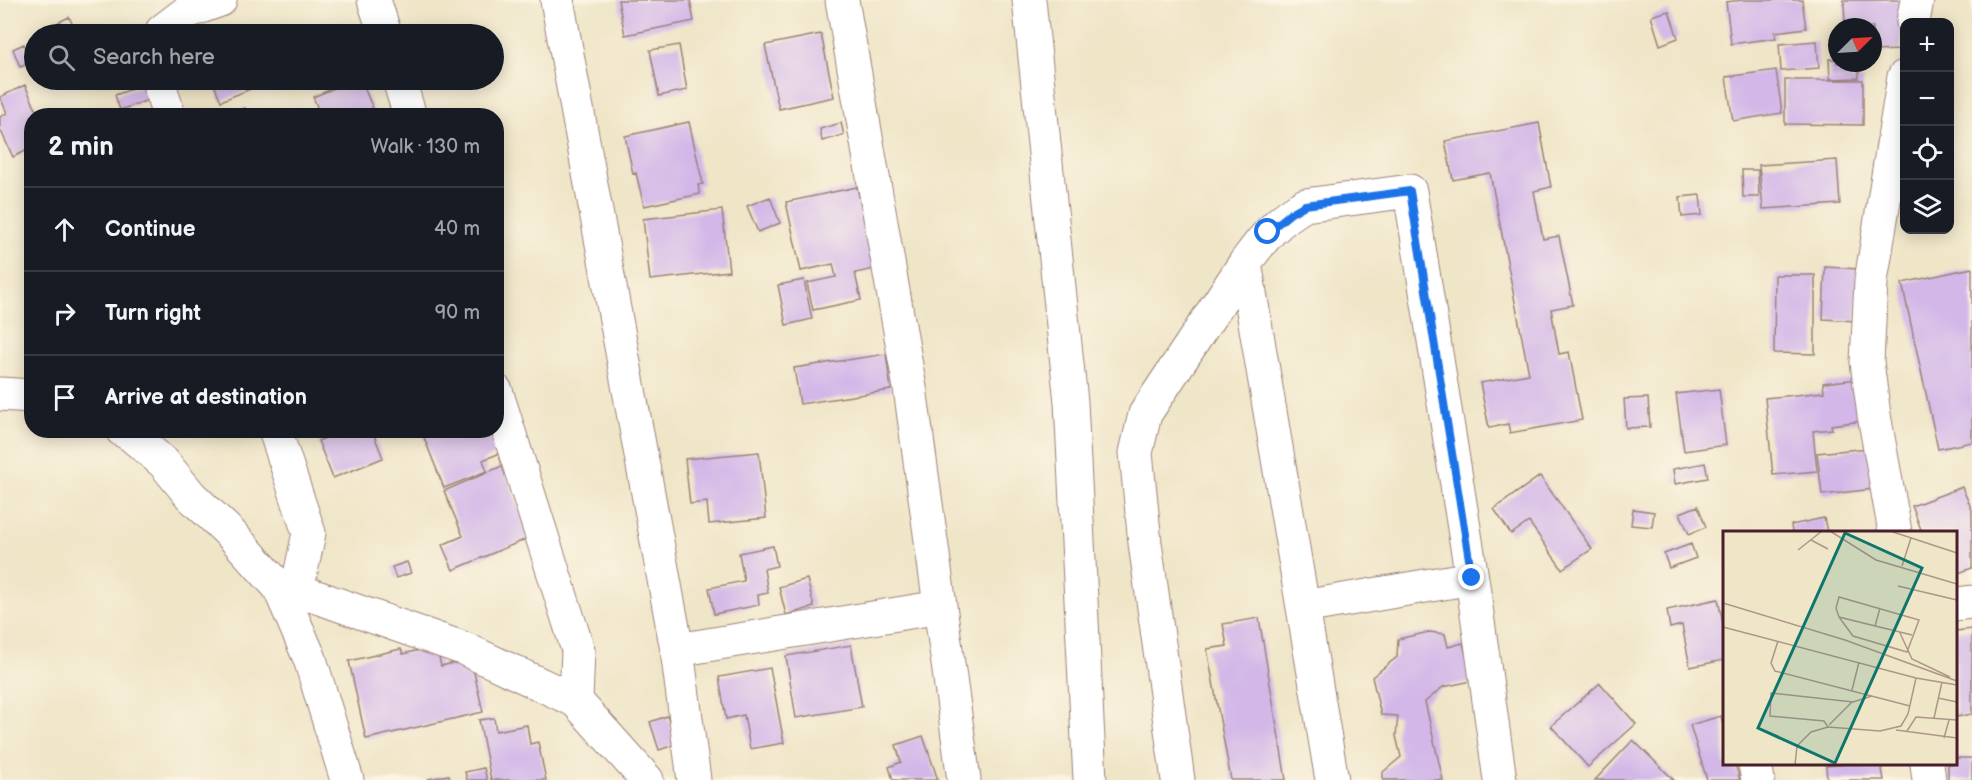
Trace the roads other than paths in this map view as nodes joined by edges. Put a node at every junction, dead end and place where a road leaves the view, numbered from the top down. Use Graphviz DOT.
graph roads {
  1 [pos="220,0"];
  2 [pos="374,0"];
  3 [pos="557,0"];
  4 [pos="842,0"];
  5 [pos="1029,0"];
  6 [pos="1917,0"];
  7 [pos="1914,18"];
  8 [pos="171,24"];
  9 [pos="382,24"];
  10 [pos="161,90"];
  11 [pos="402,90"];
  12 [pos="1900,107"];
  13 [pos="167,108"];
  14 [pos="408,108"];
  15 [pos="1245,262"];
  16 [pos="0,394"];
  17 [pos="24,396"];
  18 [pos="504,416"];
  19 [pos="135,438"];
  20 [pos="278,438"];
  21 [pos="1895,531"];
  22 [pos="1472,578"];
  23 [pos="288,589"];
  24 [pos="1972,602"];
  25 [pos="1957,604"];
  26 [pos="940,607"];
  27 [pos="1303,607"];
  28 [pos="677,650"];
  29 [pos="576,700"];
  30 [pos="1755,765"];
  31 [pos="1927,765"];
  32 [pos="347,780"];
  33 [pos="647,780"];
  34 [pos="694,780"];
  35 [pos="964,780"];
  36 [pos="1090,780"];
  37 [pos="1178,780"];
  38 [pos="1332,780"];
  39 [pos="1500,780"];
  40 [pos="1758,780"];
  41 [pos="1929,780"];
  1 -- 8 [label="street"];
  2 -- 9 [label="street"];
  3 -- 28 [label="street"];
  4 -- 26 [label="street"];
  5 -- 36 [label="street"];
  6 -- 7 [label="street"];
  10 -- 13 [label="street"];
  11 -- 14 [label="street"];
  12 -- 21 [label="street"];
  15 -- 22 [label="street"];
  15 -- 27 [label="street"];
  15 -- 37 [label="street"];
  16 -- 17 [label="street"];
  18 -- 29 [label="street"];
  19 -- 23 [label="street"];
  20 -- 23 [label="street"];
  22 -- 27 [label="street"];
  22 -- 39 [label="street"];
  23 -- 29 [label="street"];
  23 -- 32 [label="street"];
  24 -- 25 [label="street"];
  26 -- 28 [label="street"];
  26 -- 35 [label="street"];
  27 -- 38 [label="street"];
  28 -- 34 [label="street"];
  29 -- 33 [label="street"];
  30 -- 40 [label="street"];
  31 -- 41 [label="street"];
}
